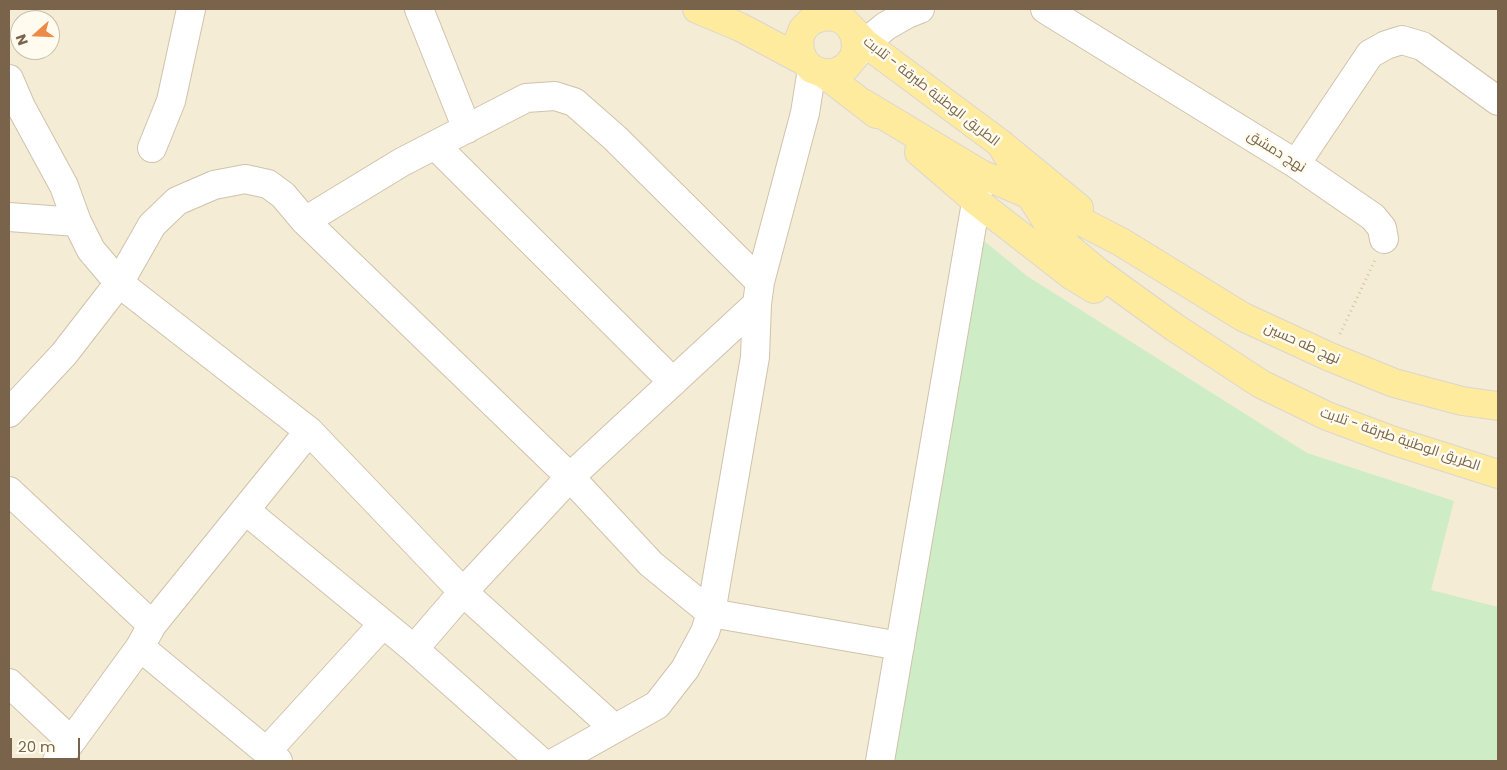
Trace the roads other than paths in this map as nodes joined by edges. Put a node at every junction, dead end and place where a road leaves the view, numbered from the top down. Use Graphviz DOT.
graph roads {
  1 [pos="191,9"];
  2 [pos="419,9"];
  3 [pos="697,9"];
  4 [pos="920,9"];
  5 [pos="1045,9"];
  6 [pos="839,26"];
  7 [pos="813,68"];
  8 [pos="9,78"];
  9 [pos="1498,101"];
  10 [pos="863,103"];
  11 [pos="15,110"];
  12 [pos="467,129"];
  13 [pos="1001,144"];
  14 [pos="435,145"];
  15 [pos="152,148"];
  16 [pos="1296,164"];
  17 [pos="981,174"];
  18 [pos="1030,195"];
  19 [pos="976,201"];
  20 [pos="9,216"];
  21 [pos="305,221"];
  22 [pos="77,222"];
  23 [pos="1384,239"];
  24 [pos="1121,242"];
  25 [pos="119,283"];
  26 [pos="759,293"];
  27 [pos="1174,328"];
  28 [pos="673,382"];
  29 [pos="1498,406"];
  30 [pos="9,413"];
  31 [pos="309,431"];
  32 [pos="1498,474"];
  33 [pos="570,477"];
  34 [pos="9,492"];
  35 [pos="245,510"];
  36 [pos="463,592"];
  37 [pos="711,613"];
  38 [pos="383,624"];
  39 [pos="146,636"];
  40 [pos="900,646"];
  41 [pos="414,649"];
  42 [pos="9,684"];
  43 [pos="614,728"];
  44 [pos="64,751"];
  45 [pos="273,756"];
  46 [pos="540,761"];
  47 [pos="557,761"];
  48 [pos="880,761"];
  1 -- 15 [label="street"];
  2 -- 12 [label="street"];
  3 -- 7 [label="main road, الطريق الوطنية طبرقة - تلابت"];
  4 -- 6 [label="street"];
  5 -- 16 [label="street, نهج دمشق"];
  6 -- 7 [label="main road"];
  6 -- 7 [label="main road"];
  6 -- 13 [label="main road, الطريق الوطنية طبرقة - تلابت"];
  7 -- 10 [label="main road, الطريق الوطنية طبرقة - تلابت"];
  7 -- 26 [label="street"];
  8 -- 11 [label="street"];
  9 -- 16 [label="street"];
  10 -- 17 [label="main road"];
  10 -- 19 [label="main road, الطريق الوطنية طبرقة - تلابت"];
  11 -- 22 [label="street"];
  12 -- 14 [label="street"];
  12 -- 26 [label="street"];
  13 -- 18 [label="main road, الطريق الوطنية طبرقة - تلابت"];
  13 -- 24 [label="main road"];
  14 -- 21 [label="street"];
  14 -- 28 [label="street"];
  16 -- 23 [label="street, نهج دمشق"];
  17 -- 18 [label="main road"];
  17 -- 19 [label="street"];
  18 -- 24 [label="main road"];
  18 -- 27 [label="main road, الطريق الوطنية طبرقة - تلابت"];
  19 -- 27 [label="main road, الطريق الوطنية طبرقة - تلابت"];
  19 -- 40 [label="street"];
  20 -- 22 [label="street"];
  21 -- 25 [label="street"];
  21 -- 33 [label="street"];
  22 -- 25 [label="street"];
  24 -- 29 [label="main road, نهج طه حسين"];
  25 -- 30 [label="street"];
  25 -- 31 [label="street"];
  26 -- 28 [label="street"];
  26 -- 37 [label="street"];
  27 -- 32 [label="main road, الطريق الوطنية طبرقة - تلابت"];
  28 -- 33 [label="street"];
  31 -- 35 [label="street"];
  31 -- 36 [label="street"];
  33 -- 36 [label="street"];
  33 -- 37 [label="street"];
  34 -- 39 [label="street"];
  35 -- 38 [label="street"];
  35 -- 39 [label="street"];
  36 -- 41 [label="street"];
  36 -- 43 [label="street"];
  37 -- 40 [label="street"];
  37 -- 43 [label="street"];
  38 -- 41 [label="street"];
  38 -- 45 [label="street"];
  39 -- 44 [label="street"];
  39 -- 45 [label="street"];
  40 -- 48 [label="street"];
  41 -- 46 [label="street"];
  42 -- 44 [label="street"];
  43 -- 47 [label="street"];
}
